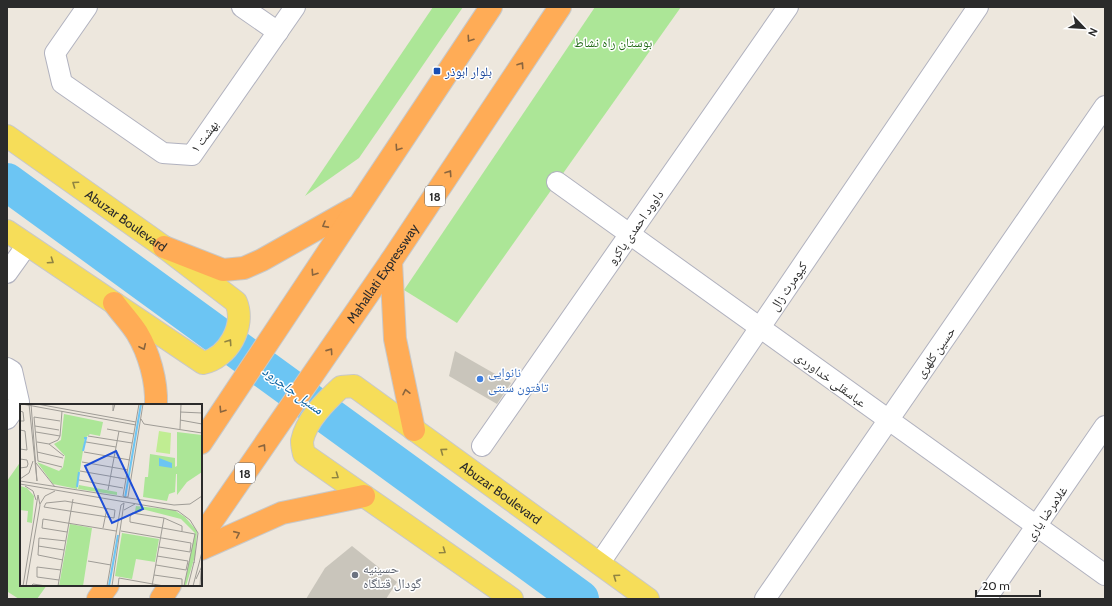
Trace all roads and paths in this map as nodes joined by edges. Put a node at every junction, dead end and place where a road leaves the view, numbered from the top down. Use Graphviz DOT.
graph roads {
  1 [pos="87,7"];
  2 [pos="242,7"];
  3 [pos="295,7"];
  4 [pos="491,7"];
  5 [pos="560,7"];
  6 [pos="788,7"];
  7 [pos="978,7"];
  8 [pos="278,32"];
  9 [pos="1105,106"];
  10 [pos="7,136"];
  11 [pos="557,182"];
  12 [pos="359,206"];
  13 [pos="7,231"];
  14 [pos="630,234"];
  15 [pos="27,245"];
  16 [pos="164,247"];
  17 [pos="391,261"];
  18 [pos="7,273"];
  19 [pos="114,303"];
  20 [pos="760,328"];
  21 [pos="7,368"];
  22 [pos="156,404"];
  23 [pos="7,419"];
  24 [pos="889,420"];
  25 [pos="1105,426"];
  26 [pos="414,430"];
  27 [pos="202,441"];
  28 [pos="482,446"];
  29 [pos="364,496"];
  30 [pos="1036,526"];
  31 [pos="202,536"];
  32 [pos="202,549"];
  33 [pos="599,564"];
  34 [pos="1105,575"];
  35 [pos="107,586"];
  36 [pos="169,586"];
  37 [pos="98,599"];
  38 [pos="162,599"];
  39 [pos="512,599"];
  40 [pos="648,599"];
  41 [pos="765,599"];
  42 [pos="986,599"];
  1 -- 8 [label="street, بهشت ۱"];
  2 -- 8 [label="street"];
  3 -- 8 [label="street, بهشت ۱"];
  4 -- 12 [label="highway, one-way"];
  17 -- 5 [label="highway, Mahallati Expressway / 18, one-way"];
  6 -- 14 [label="street, داوود احمدی پاکرو"];
  7 -- 20 [label="street, کیومرث زال"];
  9 -- 24 [label="street, حسین کلهری"];
  16 -- 10 [label="main road, Abuzar Boulevard, one-way"];
  11 -- 14 [label="street, عباسقلی خداوردی"];
  12 -- 16 [label="highway, one-way"];
  12 -- 27 [label="highway, one-way"];
  13 -- 15 [label="main road"];
  14 -- 20 [label="street, عباسقلی خداوردی"];
  14 -- 28 [label="street, داوود احمدی پاکرو"];
  15 -- 18 [label="street"];
  15 -- 19 [label="main road, one-way"];
  19 -- 16 [label="main road, Abuzar Boulevard, one-way"];
  26 -- 17 [label="highway, one-way"];
  31 -- 17 [label="highway, Mahallati Expressway / 18, one-way"];
  19 -- 22 [label="highway, one-way"];
  20 -- 24 [label="street, عباسقلی خداوردی"];
  20 -- 33 [label="street, کیومرث زال"];
  21 -- 23 [label="street"];
  24 -- 30 [label="street, عباسقلی خداوردی"];
  24 -- 41 [label="street, حسین کلهری"];
  25 -- 30 [label="street, غلامرضا یاری"];
  26 -- 29 [label="main road, Abuzar Boulevard, one-way"];
  33 -- 26 [label="main road, Abuzar Boulevard, one-way"];
  32 -- 29 [label="highway, one-way"];
  29 -- 39 [label="main road, one-way"];
  30 -- 34 [label="street, عباسقلی خداوردی"];
  30 -- 42 [label="street, غلامرضا یاری"];
  40 -- 33 [label="main road, Abuzar Boulevard, one-way"];
  35 -- 37 [label="highway"];
  36 -- 38 [label="highway"];
}
